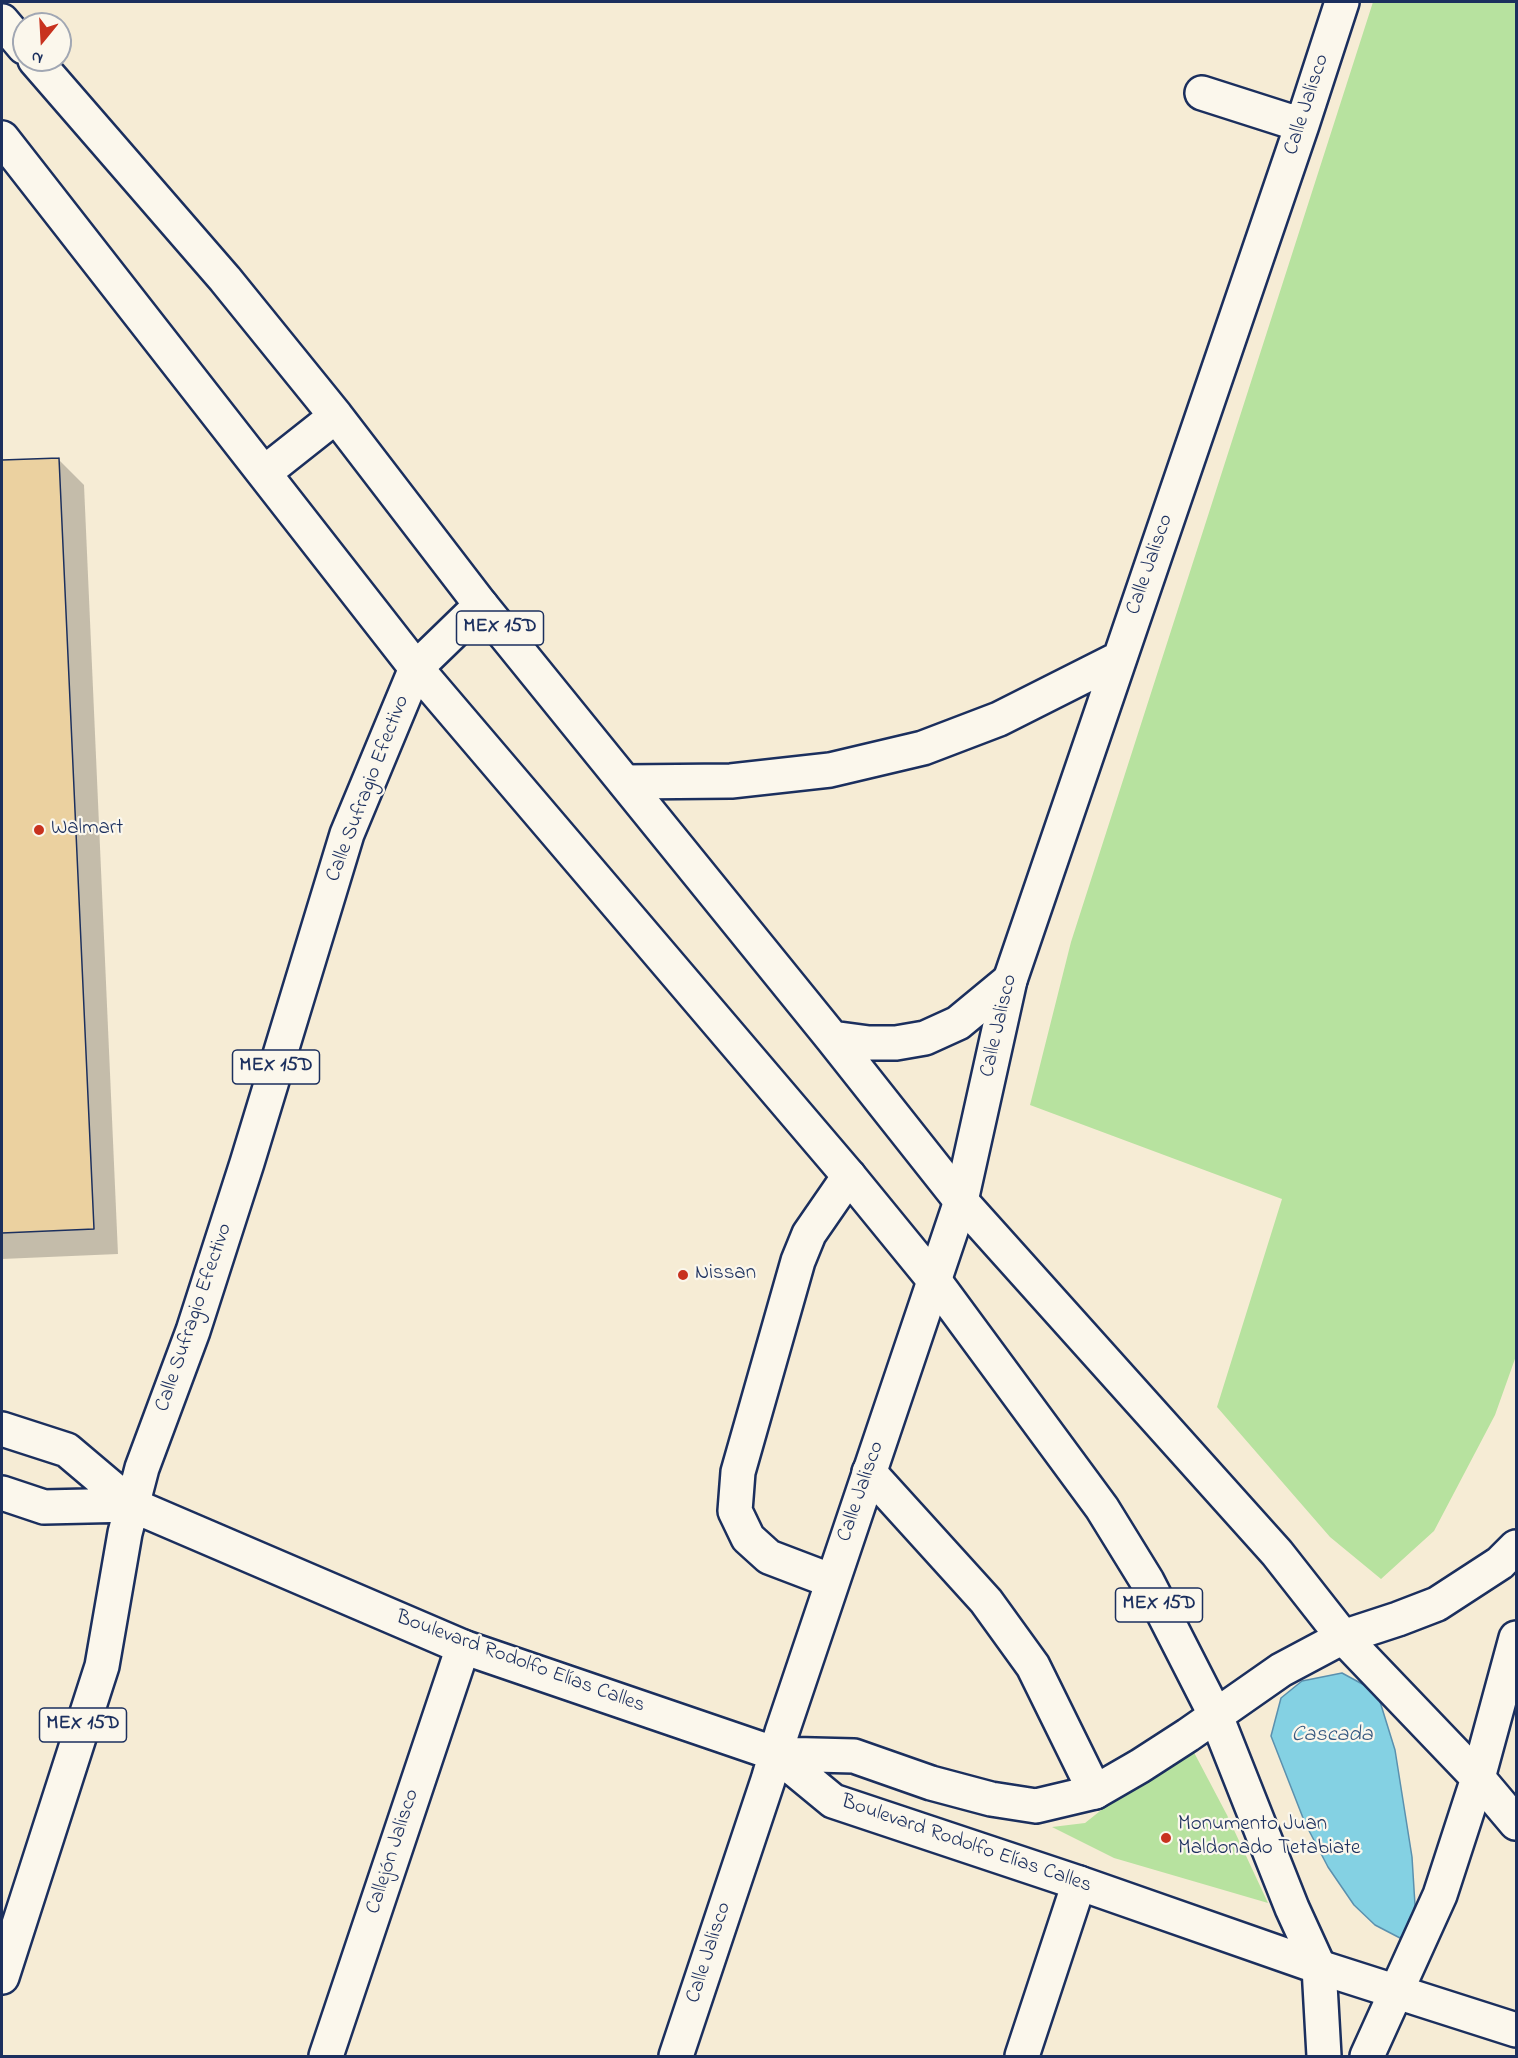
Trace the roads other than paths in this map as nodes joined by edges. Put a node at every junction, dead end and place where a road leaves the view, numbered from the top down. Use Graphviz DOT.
graph roads {
  1 [pos="1342,2"];
  2 [pos="2,21"];
  3 [pos="12,33"];
  4 [pos="45,72"];
  5 [pos="1202,93"];
  6 [pos="1302,125"];
  7 [pos="2,138"];
  8 [pos="336,416"];
  9 [pos="264,473"];
  10 [pos="482,605"];
  11 [pos="1118,659"];
  12 [pos="416,669"];
  13 [pos="625,782"];
  14 [pos="1010,980"];
  15 [pos="832,1038"];
  16 [pos="849,1176"];
  17 [pos="961,1201"];
  18 [pos="933,1280"];
  19 [pos="2,1428"];
  20 [pos="869,1472"];
  21 [pos="2,1492"];
  22 [pos="132,1505"];
  23 [pos="1516,1547"];
  24 [pos="832,1581"];
  25 [pos="1343,1637"];
  26 [pos="1516,1638"];
  27 [pos="463,1647"];
  28 [pos="1216,1716"];
  29 [pos="776,1754"];
  30 [pos="1479,1778"];
  31 [pos="1095,1792"];
  32 [pos="1516,1823"];
  33 [pos="1079,1883"];
  34 [pos="1318,1968"];
  35 [pos="2,1977"];
  36 [pos="1397,1991"];
  37 [pos="1516,2030"];
  38 [pos="326,2056"];
  39 [pos="676,2056"];
  40 [pos="1022,2056"];
  41 [pos="1324,2056"];
  42 [pos="1367,2056"];
  1 -- 6 [label="main road, Calle Jalisco"];
  2 -- 3 [label="main road"];
  4 -- 8 [label="main road, MEX 15D"];
  5 -- 6 [label="main road"];
  6 -- 11 [label="main road, Calle Jalisco"];
  7 -- 9 [label="main road, MEX 15D"];
  8 -- 9 [label="main road"];
  8 -- 10 [label="main road, MEX 15D"];
  9 -- 12 [label="main road, MEX 15D"];
  10 -- 12 [label="main road"];
  10 -- 13 [label="main road, MEX 15D"];
  11 -- 13 [label="main road"];
  11 -- 14 [label="main road, Calle Jalisco"];
  12 -- 16 [label="main road, MEX 15D"];
  12 -- 22 [label="main road, Calle Sufragio Efectivo / MEX 15D"];
  13 -- 15 [label="main road, MEX 15D"];
  14 -- 15 [label="main road"];
  14 -- 17 [label="main road, Calle Jalisco"];
  15 -- 17 [label="main road, MEX 15D"];
  16 -- 18 [label="main road, MEX 15D"];
  16 -- 24 [label="main road"];
  17 -- 18 [label="main road, Calle Jalisco"];
  17 -- 25 [label="main road, MEX 15D"];
  18 -- 20 [label="main road, Calle Jalisco"];
  18 -- 28 [label="main road, MEX 15D"];
  19 -- 22 [label="main road, Boulevard Rodolfo Elías Calles"];
  20 -- 24 [label="main road, Calle Jalisco"];
  20 -- 31 [label="main road"];
  21 -- 22 [label="main road, Boulevard Rodolfo Elías Calles"];
  22 -- 27 [label="main road, Boulevard Rodolfo Elías Calles"];
  22 -- 35 [label="main road, Calle Sufragio Efectivo / MEX 15D"];
  23 -- 25 [label="main road"];
  24 -- 29 [label="main road, Calle Jalisco"];
  25 -- 28 [label="main road"];
  25 -- 30 [label="main road, MEX 15D"];
  26 -- 30 [label="main road"];
  27 -- 29 [label="main road, Boulevard Rodolfo Elías Calles"];
  27 -- 38 [label="main road, Callejón Jalisco"];
  28 -- 31 [label="main road"];
  28 -- 34 [label="main road, MEX 15D"];
  29 -- 31 [label="main road"];
  29 -- 33 [label="main road, Boulevard Rodolfo Elías Calles"];
  29 -- 39 [label="main road, Calle Jalisco"];
  30 -- 32 [label="main road"];
  30 -- 36 [label="main road"];
  33 -- 34 [label="main road, Boulevard Rodolfo Elías Calles"];
  33 -- 40 [label="main road"];
  34 -- 36 [label="main road, Boulevard Rodolfo Elías Calles"];
  34 -- 41 [label="main road, MEX 15D"];
  36 -- 37 [label="main road, Boulevard Rodolfo Elías Calles"];
  36 -- 42 [label="main road"];
}
